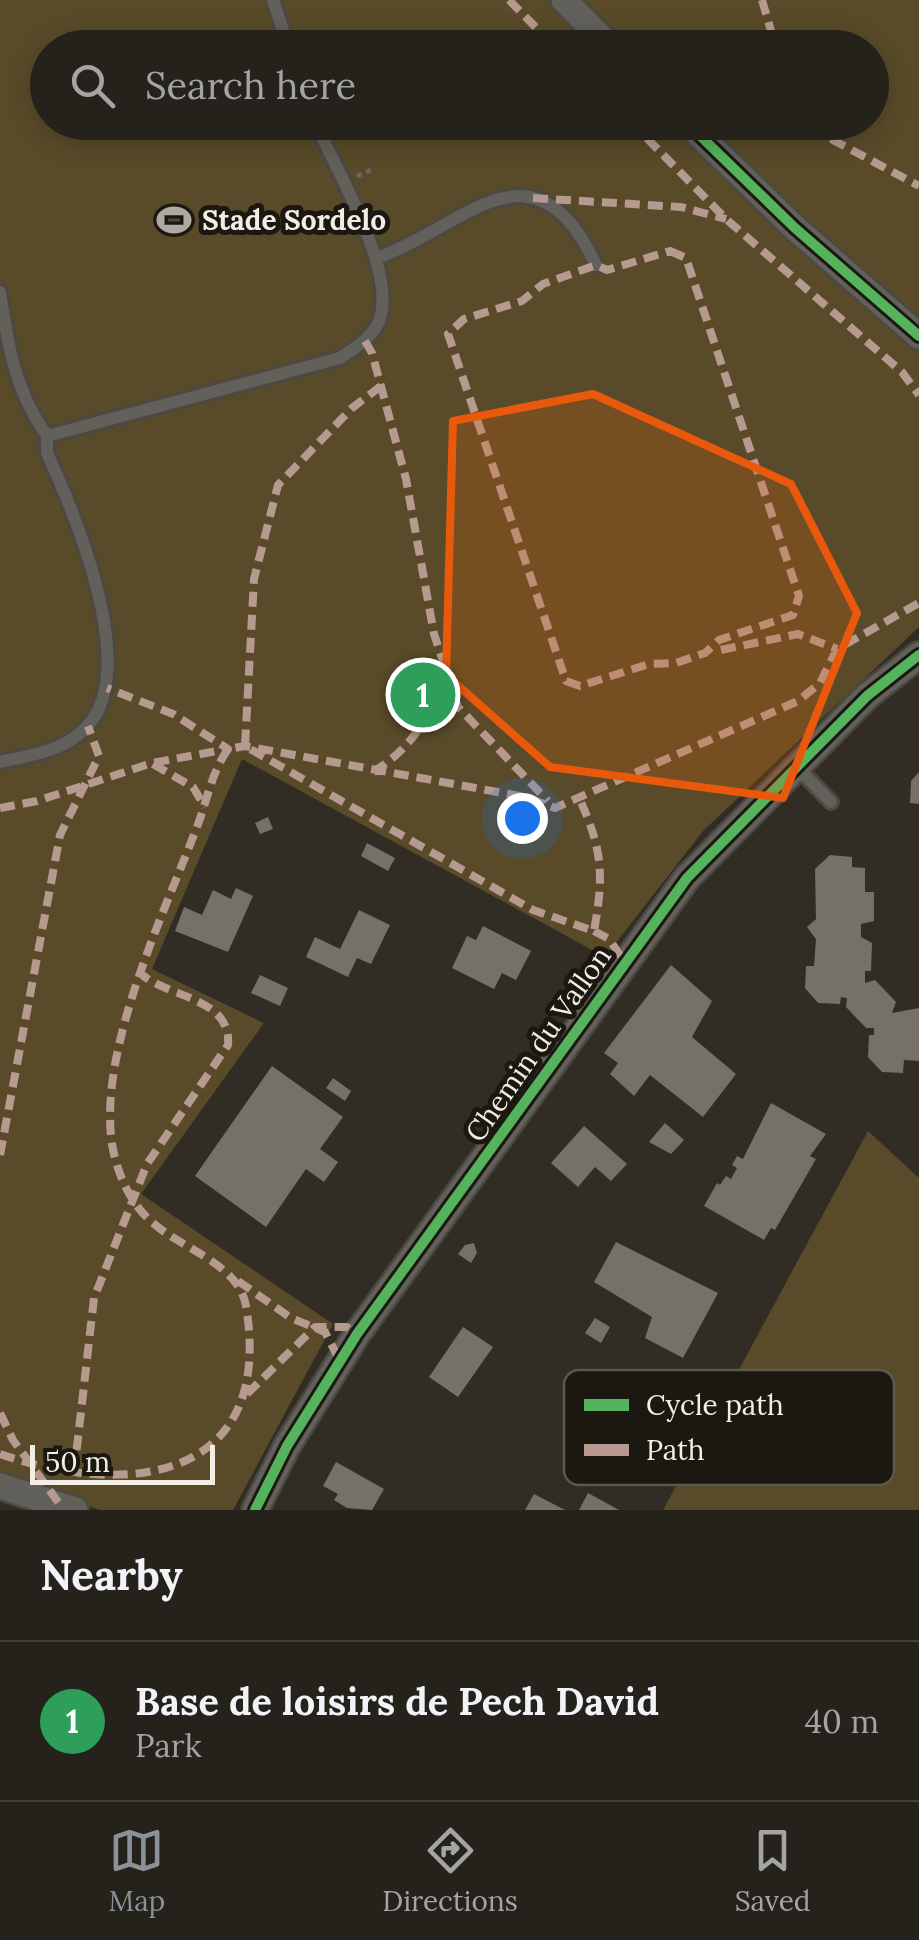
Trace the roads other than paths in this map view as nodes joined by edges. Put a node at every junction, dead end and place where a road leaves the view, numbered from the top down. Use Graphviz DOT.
graph roads {
  1 [pos="274,0"];
  2 [pos="564,0"];
  3 [pos="283,30"];
  4 [pos="593,30"];
  5 [pos="323,140"];
  6 [pos="705,140"];
  7 [pos="377,258"];
  8 [pos="596,265"];
  9 [pos="0,292"];
  10 [pos="919,336"];
  11 [pos="48,436"];
  12 [pos="919,655"];
  13 [pos="0,762"];
  14 [pos="796,766"];
  15 [pos="831,802"];
  16 [pos="0,1486"];
  17 [pos="75,1510"];
  18 [pos="254,1510"];
  1 -- 3 [label="lane"];
  2 -- 4 [label="street"];
  5 -- 7 [label="lane"];
  6 -- 10 [label="street"];
  7 -- 8 [label="lane"];
  7 -- 11 [label="lane"];
  9 -- 11 [label="lane"];
  11 -- 13 [label="lane"];
  12 -- 14 [label="street, Chemin du Vallon"];
  14 -- 15 [label="lane"];
  14 -- 18 [label="street, Chemin du Vallon"];
  16 -- 17 [label="street"];
}
